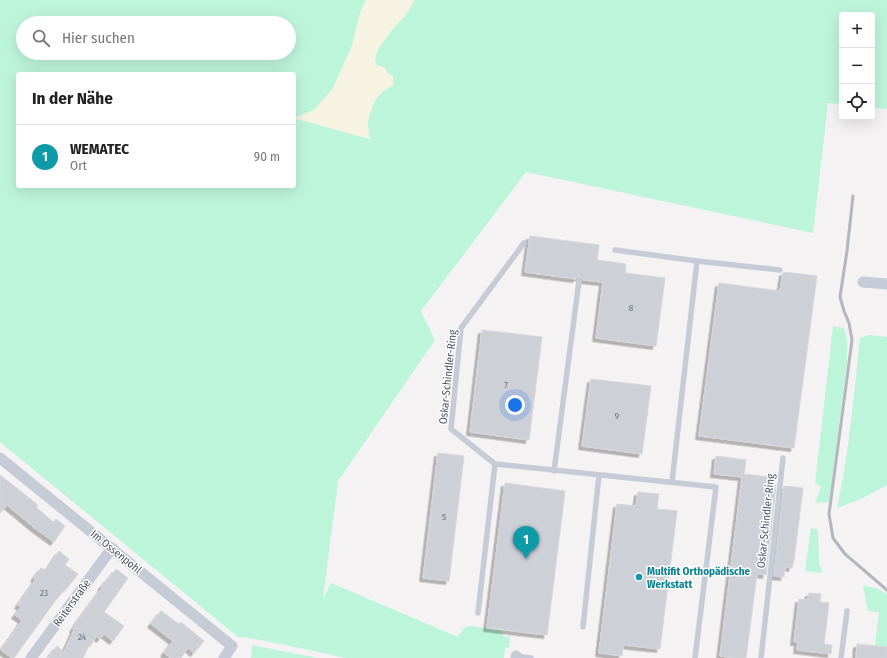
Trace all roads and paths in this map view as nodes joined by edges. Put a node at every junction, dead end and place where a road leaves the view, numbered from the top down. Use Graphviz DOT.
graph roads {
  1 [pos="524,243"];
  2 [pos="615,250"];
  3 [pos="697,261"];
  4 [pos="780,270"];
  5 [pos="579,281"];
  6 [pos="862,282"];
  7 [pos="887,284"];
  8 [pos="0,458"];
  9 [pos="783,458"];
  10 [pos="495,464"];
  11 [pos="554,471"];
  12 [pos="599,475"];
  13 [pos="672,482"];
  14 [pos="112,548"];
  15 [pos="847,611"];
  16 [pos="478,612"];
  17 [pos="582,628"];
  18 [pos="516,657"];
  19 [pos="31,658"];
  20 [pos="224,658"];
  21 [pos="531,658"];
  22 [pos="695,658"];
  23 [pos="761,658"];
  24 [pos="841,658"];
  1 -- 10 [label="lane, Oskar-Schindler-Ring"];
  2 -- 3 [label="lane"];
  3 -- 4 [label="lane"];
  3 -- 13 [label="lane"];
  5 -- 11 [label="lane"];
  6 -- 7 [label="street"];
  8 -- 14 [label="street, Im Ossenpohl"];
  9 -- 23 [label="lane, Oskar-Schindler-Ring"];
  10 -- 11 [label="lane"];
  10 -- 16 [label="lane"];
  11 -- 12 [label="lane"];
  12 -- 13 [label="lane"];
  12 -- 17 [label="lane"];
  13 -- 22 [label="lane"];
  14 -- 19 [label="street, Reiterstraße"];
  14 -- 20 [label="street, Im Ossenpohl"];
  15 -- 24 [label="lane"];
  18 -- 21 [label="lane"];
}
